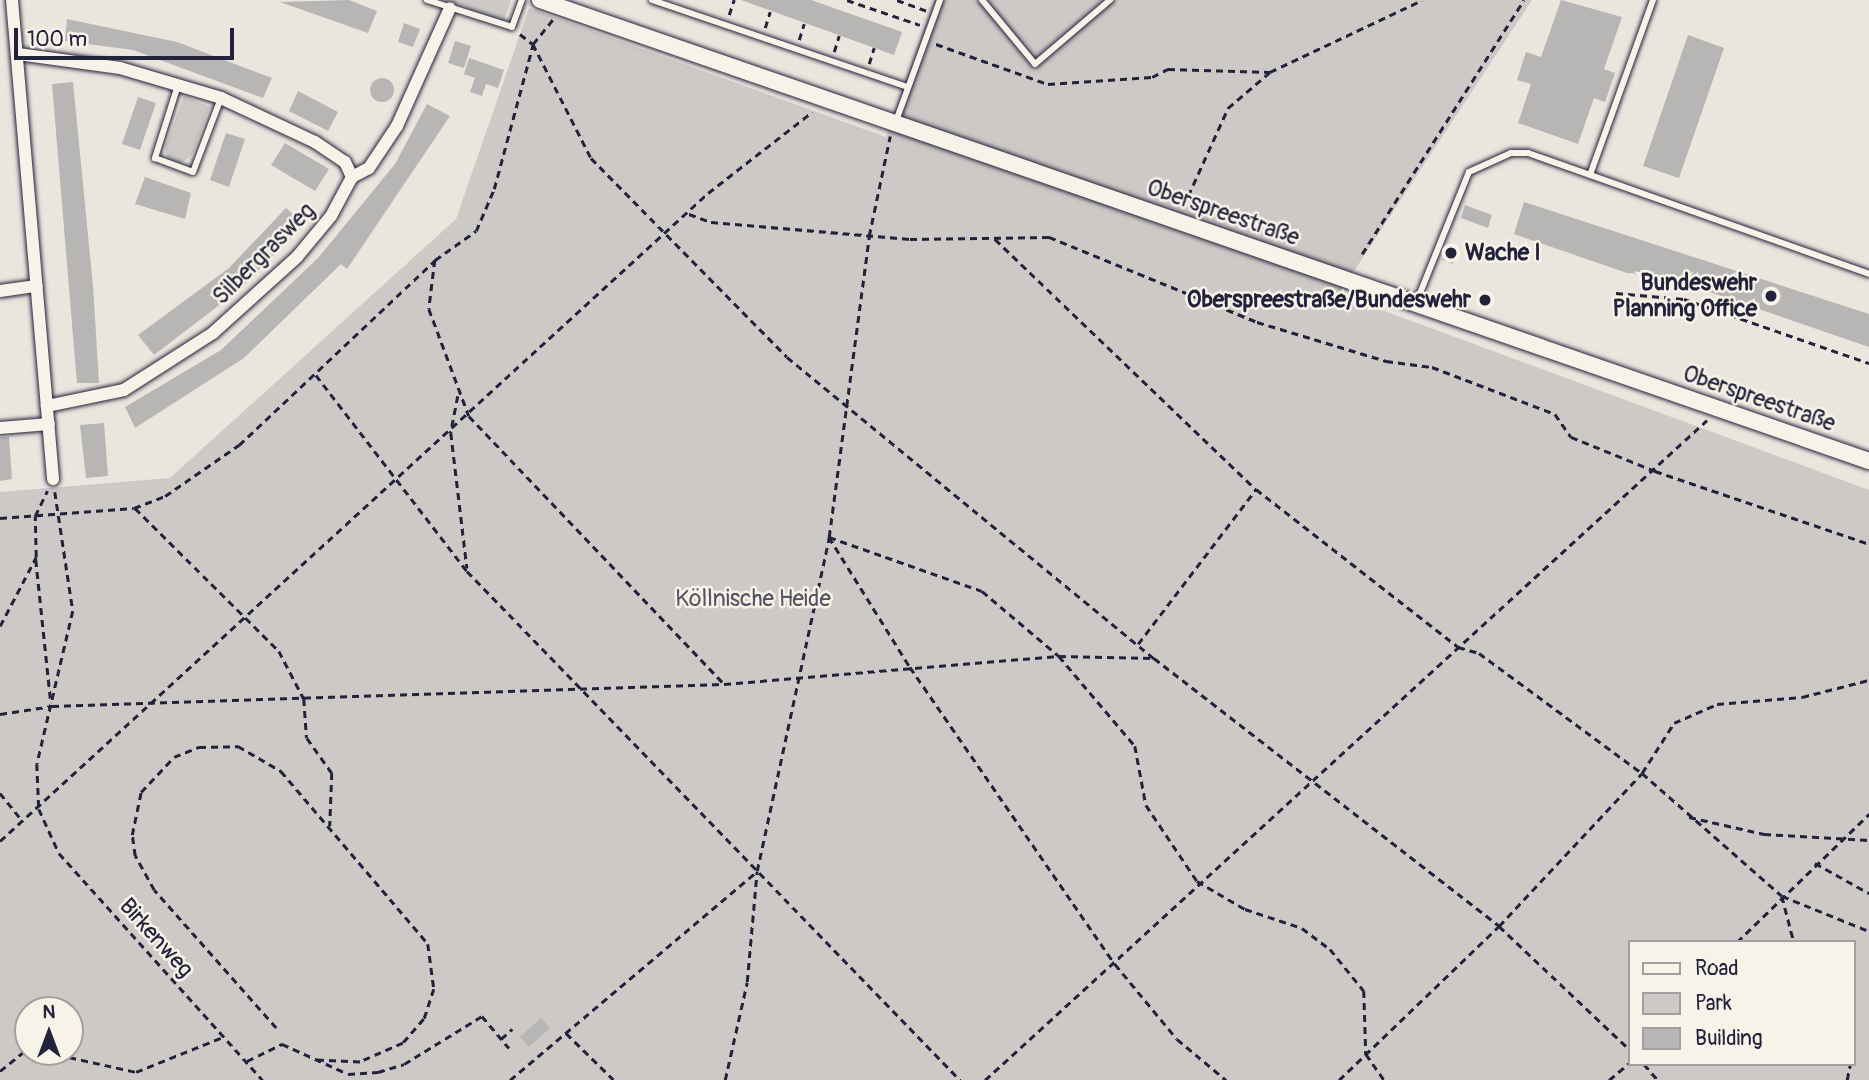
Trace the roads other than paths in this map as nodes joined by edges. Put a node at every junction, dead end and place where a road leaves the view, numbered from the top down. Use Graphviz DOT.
graph roads {
  1 [pos="12,0"];
  2 [pos="427,0"];
  3 [pos="522,0"];
  4 [pos="540,0"];
  5 [pos="652,0"];
  6 [pos="940,0"];
  7 [pos="982,0"];
  8 [pos="1110,0"];
  9 [pos="1653,0"];
  10 [pos="564,4"];
  11 [pos="450,8"];
  12 [pos="18,54"];
  13 [pos="179,83"];
  14 [pos="908,87"];
  15 [pos="221,98"];
  16 [pos="895,123"];
  17 [pos="1590,175"];
  18 [pos="352,177"];
  19 [pos="1869,274"];
  20 [pos="37,286"];
  21 [pos="0,291"];
  22 [pos="1416,303"];
  23 [pos="47,406"];
  24 [pos="49,424"];
  25 [pos="0,428"];
  26 [pos="1869,461"];
  27 [pos="53,479"];
  1 -- 12 [label="street"];
  2 -- 11 [label="lane"];
  3 -- 11 [label="lane"];
  4 -- 10 [label="main road, Oberspreestraße"];
  5 -- 14 [label="lane"];
  6 -- 14 [label="lane"];
  7 -- 8 [label="lane"];
  9 -- 17 [label="lane"];
  10 -- 16 [label="main road, Oberspreestraße"];
  11 -- 18 [label="street, Silbergrasweg"];
  12 -- 13 [label="street"];
  12 -- 20 [label="street"];
  13 -- 15 [label="street"];
  13 -- 15 [label="lane"];
  14 -- 16 [label="lane"];
  15 -- 18 [label="street"];
  16 -- 22 [label="main road, Oberspreestraße"];
  17 -- 19 [label="lane"];
  17 -- 22 [label="lane"];
  18 -- 23 [label="street, Silbergrasweg"];
  20 -- 21 [label="street"];
  20 -- 23 [label="street"];
  22 -- 26 [label="main road, Oberspreestraße"];
  23 -- 24 [label="street"];
  24 -- 25 [label="street"];
  24 -- 27 [label="street"];
}
